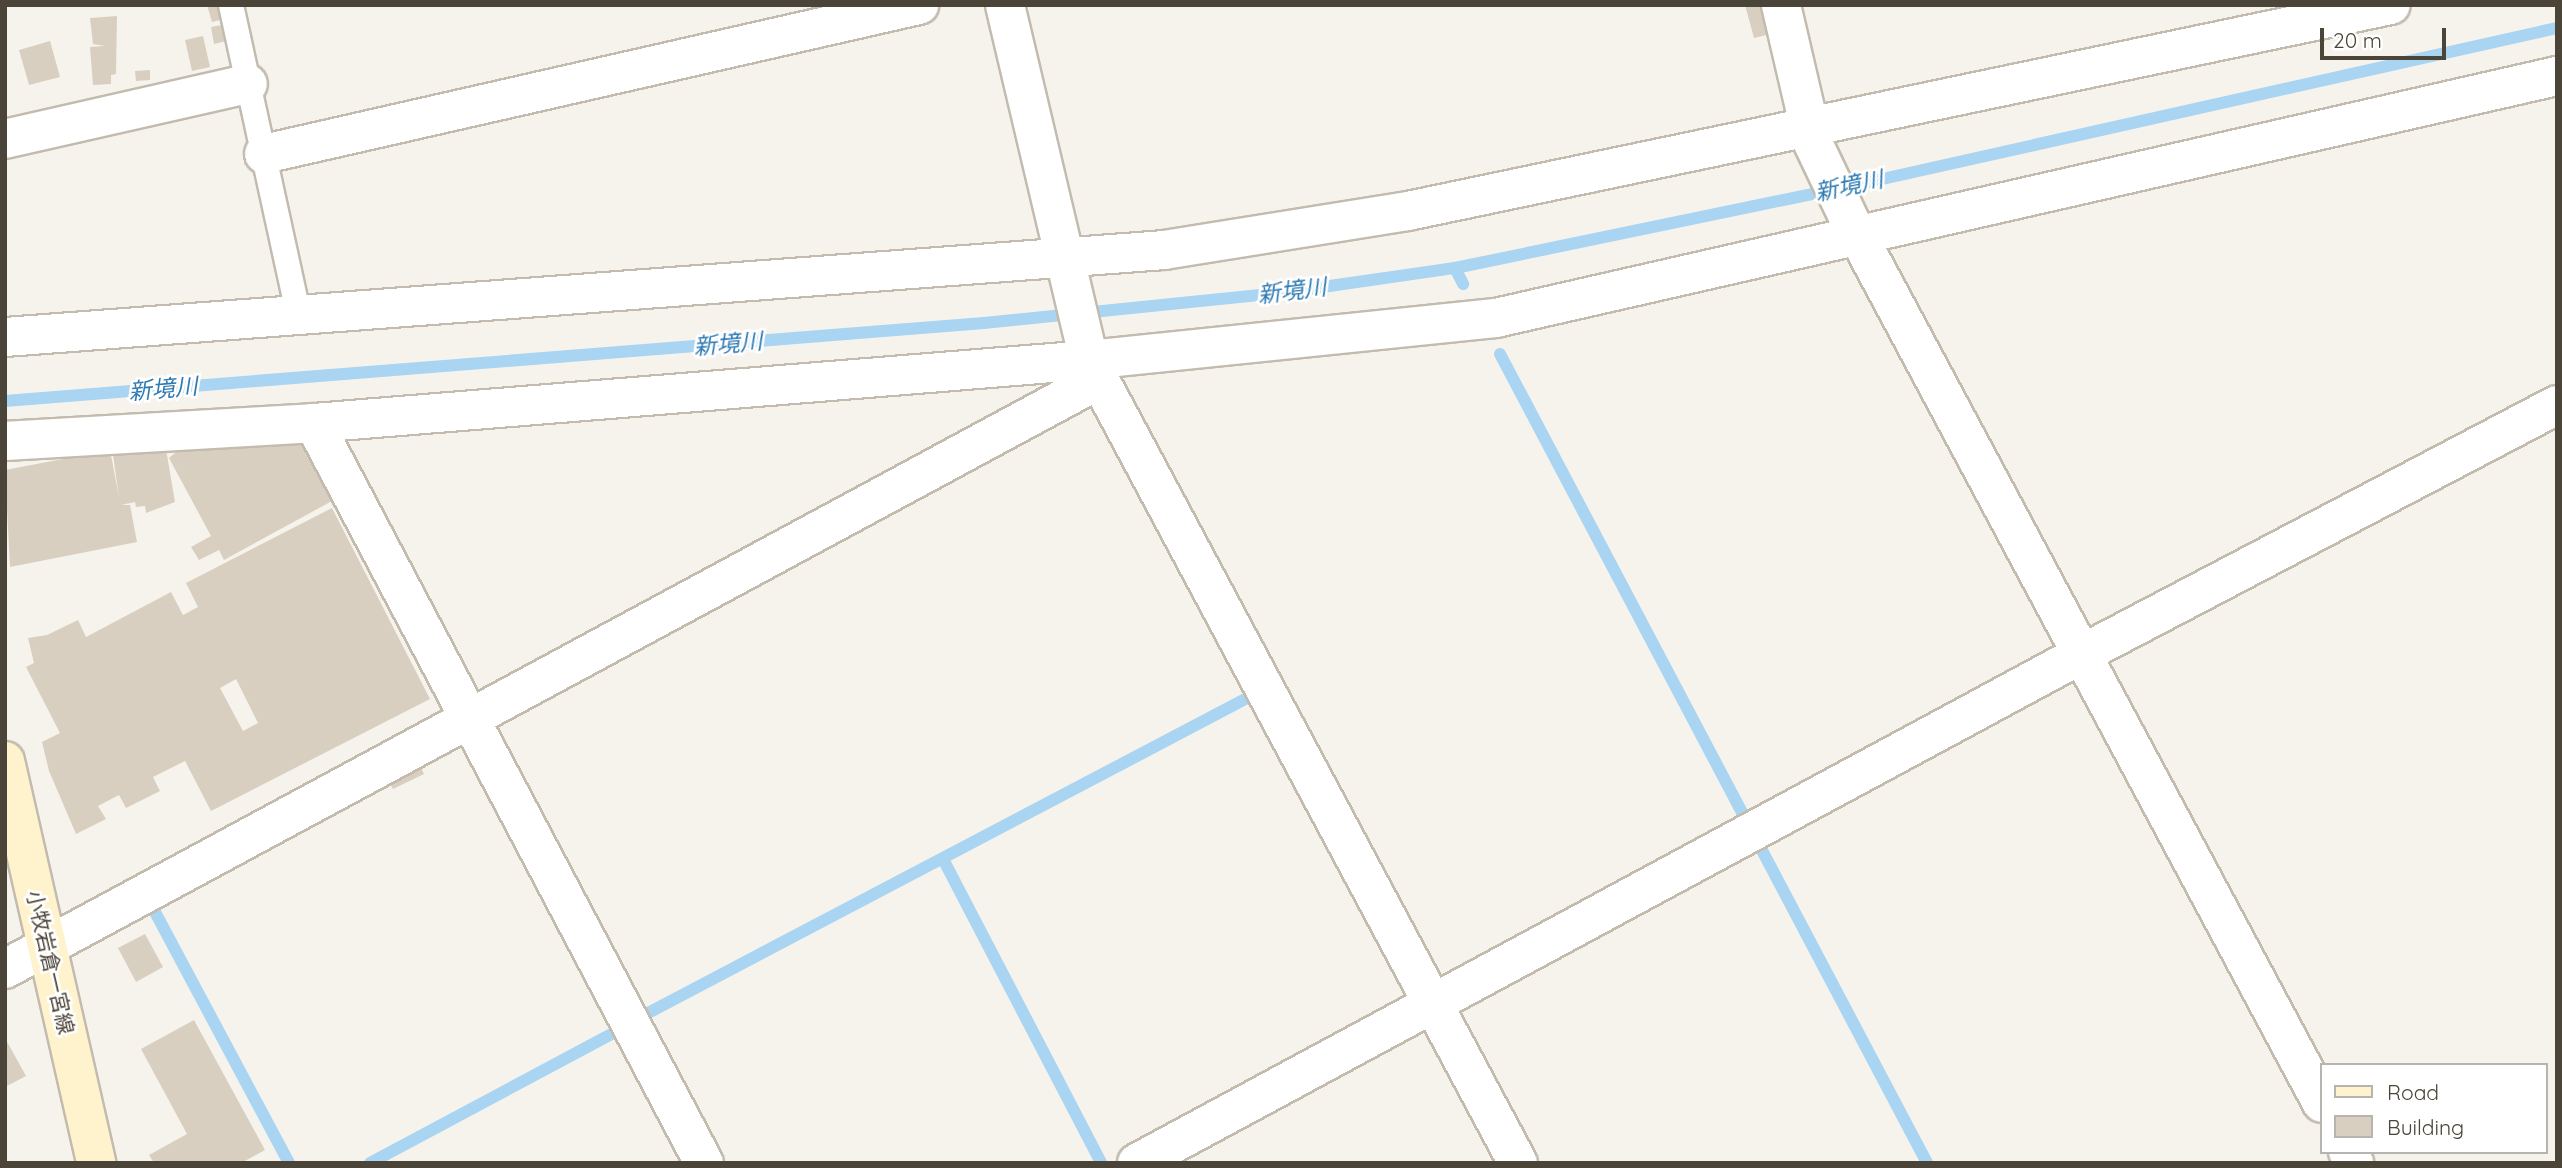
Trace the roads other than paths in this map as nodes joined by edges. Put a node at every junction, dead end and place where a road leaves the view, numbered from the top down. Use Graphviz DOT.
graph roads {
  1 [pos="232,5"];
  2 [pos="919,5"];
  3 [pos="1005,5"];
  4 [pos="1781,5"];
  5 [pos="2391,5"];
  6 [pos="2557,76"];
  7 [pos="248,84"];
  8 [pos="1812,136"];
  9 [pos="5,139"];
  10 [pos="264,155"];
  11 [pos="1854,228"];
  12 [pos="1064,262"];
  13 [pos="299,317"];
  14 [pos="5,337"];
  15 [pos="1090,361"];
  16 [pos="2557,405"];
  17 [pos="314,423"];
  18 [pos="5,441"];
  19 [pos="2082,654"];
  20 [pos="469,718"];
  21 [pos="5,761"];
  22 [pos="48,946"];
  23 [pos="5,968"];
  24 [pos="1432,1005"];
  25 [pos="2320,1100"];
  26 [pos="96,1163"];
  27 [pos="704,1163"];
  28 [pos="1137,1163"];
  29 [pos="1518,1163"];
  1 -- 7 [label="lane"];
  2 -- 10 [label="street"];
  3 -- 12 [label="street"];
  4 -- 8 [label="street"];
  5 -- 8 [label="street"];
  6 -- 11 [label="street"];
  7 -- 9 [label="street"];
  7 -- 10 [label="lane"];
  8 -- 11 [label="street"];
  8 -- 12 [label="street"];
  10 -- 13 [label="lane"];
  11 -- 15 [label="street"];
  11 -- 19 [label="street"];
  12 -- 13 [label="street"];
  12 -- 15 [label="street"];
  13 -- 14 [label="street"];
  15 -- 17 [label="street"];
  15 -- 20 [label="street"];
  15 -- 24 [label="street"];
  16 -- 19 [label="street"];
  17 -- 18 [label="street"];
  17 -- 20 [label="street"];
  19 -- 24 [label="street"];
  19 -- 25 [label="street"];
  20 -- 22 [label="street"];
  20 -- 27 [label="street"];
  21 -- 22 [label="main road, 小牧岩倉一宮線"];
  22 -- 23 [label="street"];
  22 -- 26 [label="main road, 小牧岩倉一宮線"];
  24 -- 28 [label="street"];
  24 -- 29 [label="street"];
}
